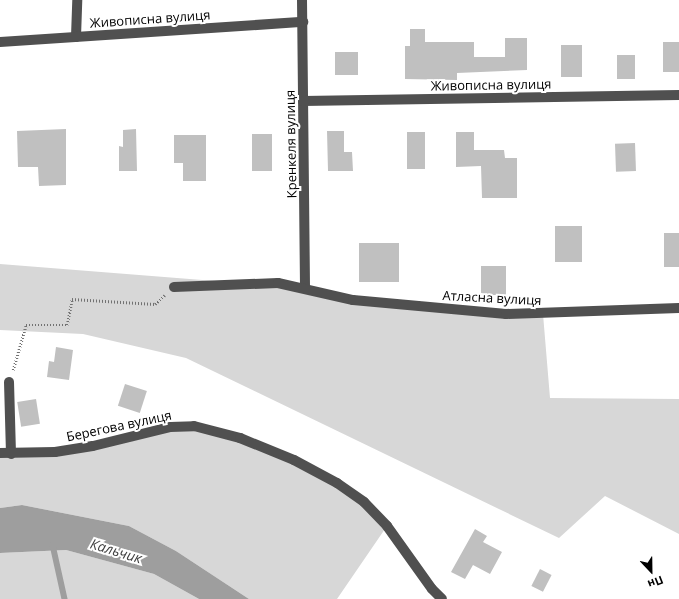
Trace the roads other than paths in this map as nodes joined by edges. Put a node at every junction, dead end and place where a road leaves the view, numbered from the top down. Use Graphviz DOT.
graph roads {
  1 [pos="77,0"];
  2 [pos="302,0"];
  3 [pos="303,22"];
  4 [pos="76,37"];
  5 [pos="0,42"];
  6 [pos="679,95"];
  7 [pos="304,101"];
  8 [pos="174,287"];
  9 [pos="305,288"];
  10 [pos="679,308"];
  11 [pos="10,382"];
  12 [pos="0,453"];
  13 [pos="11,454"];
  14 [pos="442,599"];
  1 -- 4 [label="street"];
  2 -- 3 [label="street, Кренкеля вулиця"];
  3 -- 4 [label="street, Живописна вулиця"];
  3 -- 7 [label="street, Кренкеля вулиця"];
  4 -- 5 [label="street, Живописна вулиця"];
  6 -- 7 [label="street, Живописна вулиця"];
  7 -- 9 [label="street, Кренкеля вулиця"];
  8 -- 9 [label="street, Атласна вулиця"];
  9 -- 10 [label="street, Атласна вулиця"];
  11 -- 13 [label="street"];
  12 -- 13 [label="street, Берегова вулиця"];
  13 -- 14 [label="street, Берегова вулиця"];
}
